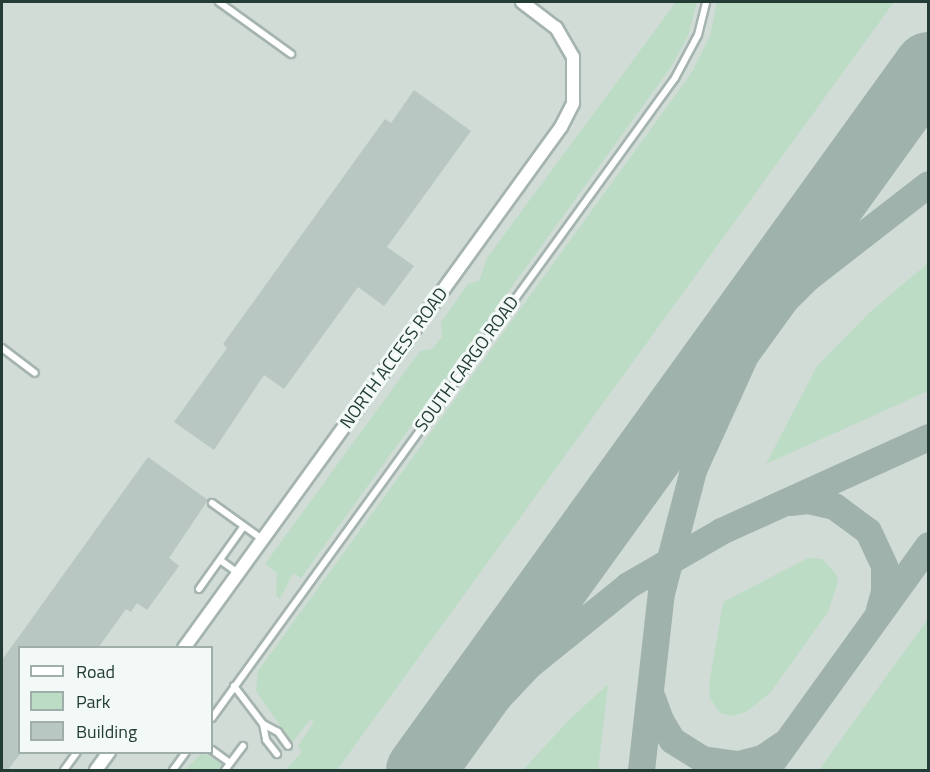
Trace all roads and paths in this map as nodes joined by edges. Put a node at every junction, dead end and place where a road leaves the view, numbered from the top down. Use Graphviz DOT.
graph roads {
  1 [pos="219,2"];
  2 [pos="522,2"];
  3 [pos="706,2"];
  4 [pos="291,54"];
  5 [pos="2,348"];
  6 [pos="35,373"];
  7 [pos="212,503"];
  8 [pos="244,526"];
  9 [pos="263,539"];
  10 [pos="220,560"];
  11 [pos="238,573"];
  12 [pos="199,589"];
  13 [pos="185,646"];
  14 [pos="234,686"];
  15 [pos="213,717"];
  16 [pos="264,723"];
  17 [pos="243,746"];
  18 [pos="288,746"];
  19 [pos="213,751"];
  20 [pos="76,754"];
  21 [pos="108,754"];
  22 [pos="185,754"];
  23 [pos="277,754"];
  24 [pos="230,763"];
  25 [pos="64,771"];
  26 [pos="96,771"];
  27 [pos="174,771"];
  28 [pos="225,771"];
  1 -- 4 [label="lane"];
  2 -- 9 [label="street, NORTH ACCESS ROAD"];
  3 -- 14 [label="lane, SOUTH CARGO ROAD"];
  5 -- 6 [label="lane"];
  7 -- 8 [label="lane"];
  8 -- 9 [label="lane"];
  8 -- 10 [label="lane"];
  9 -- 11 [label="street, NORTH ACCESS ROAD"];
  10 -- 11 [label="lane"];
  10 -- 12 [label="lane"];
  11 -- 13 [label="street, NORTH ACCESS ROAD"];
  14 -- 15 [label="lane, SOUTH CARGO ROAD"];
  14 -- 16 [label="lane"];
  16 -- 18 [label="lane"];
  16 -- 23 [label="lane"];
  17 -- 24 [label="lane"];
  19 -- 24 [label="lane"];
  20 -- 25 [label="lane"];
  21 -- 26 [label="street"];
  22 -- 27 [label="lane"];
  24 -- 28 [label="lane"];
}
